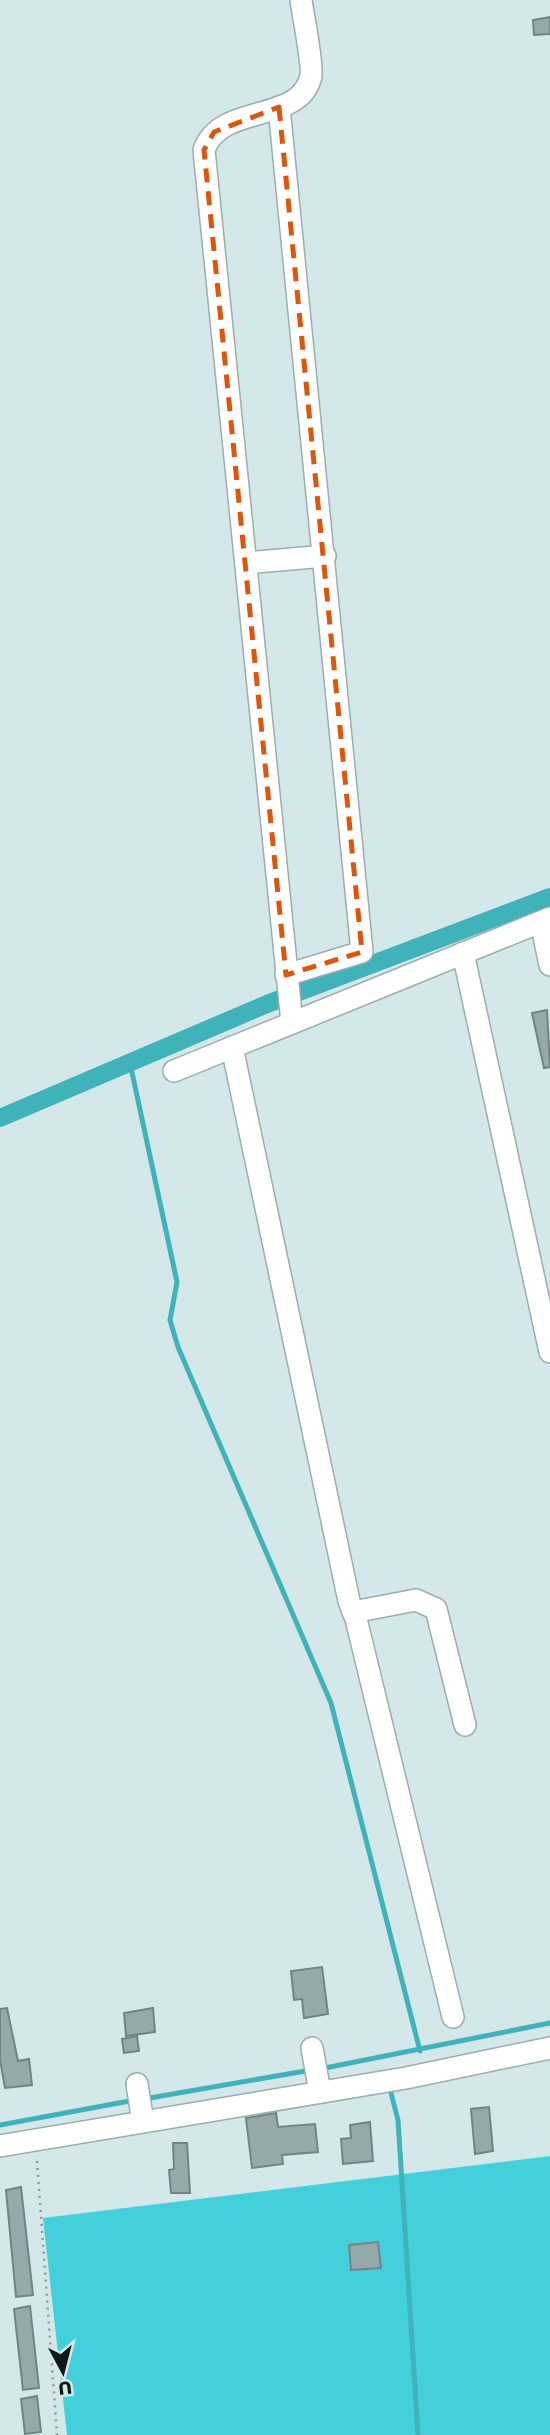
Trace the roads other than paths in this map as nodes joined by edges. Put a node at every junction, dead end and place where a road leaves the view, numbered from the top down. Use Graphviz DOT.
graph roads {
  1 [pos="301,0"];
  2 [pos="279,107"];
  3 [pos="326,556"];
  4 [pos="246,563"];
  5 [pos="545,920"];
  6 [pos="463,953"];
  7 [pos="550,965"];
  8 [pos="287,979"];
  9 [pos="291,1018"];
  10 [pos="232,1047"];
  11 [pos="174,1071"];
  12 [pos="550,1352"];
  13 [pos="354,1612"];
  14 [pos="465,1725"];
  15 [pos="453,2017"];
  16 [pos="550,2048"];
  17 [pos="313,2052"];
  18 [pos="138,2087"];
  19 [pos="319,2087"];
  20 [pos="143,2117"];
  21 [pos="0,2146"];
  1 -- 2 [label="street"];
  2 -- 3 [label="street"];
  2 -- 4 [label="street"];
  3 -- 4 [label="street"];
  3 -- 8 [label="street"];
  4 -- 8 [label="street"];
  5 -- 6 [label="street"];
  5 -- 7 [label="street"];
  6 -- 9 [label="street"];
  6 -- 12 [label="street"];
  8 -- 9 [label="street"];
  9 -- 10 [label="street"];
  10 -- 11 [label="street"];
  10 -- 13 [label="street"];
  13 -- 14 [label="street"];
  13 -- 15 [label="street"];
  16 -- 19 [label="street"];
  17 -- 19 [label="street"];
  18 -- 20 [label="street"];
  19 -- 20 [label="street"];
  20 -- 21 [label="street"];
}
